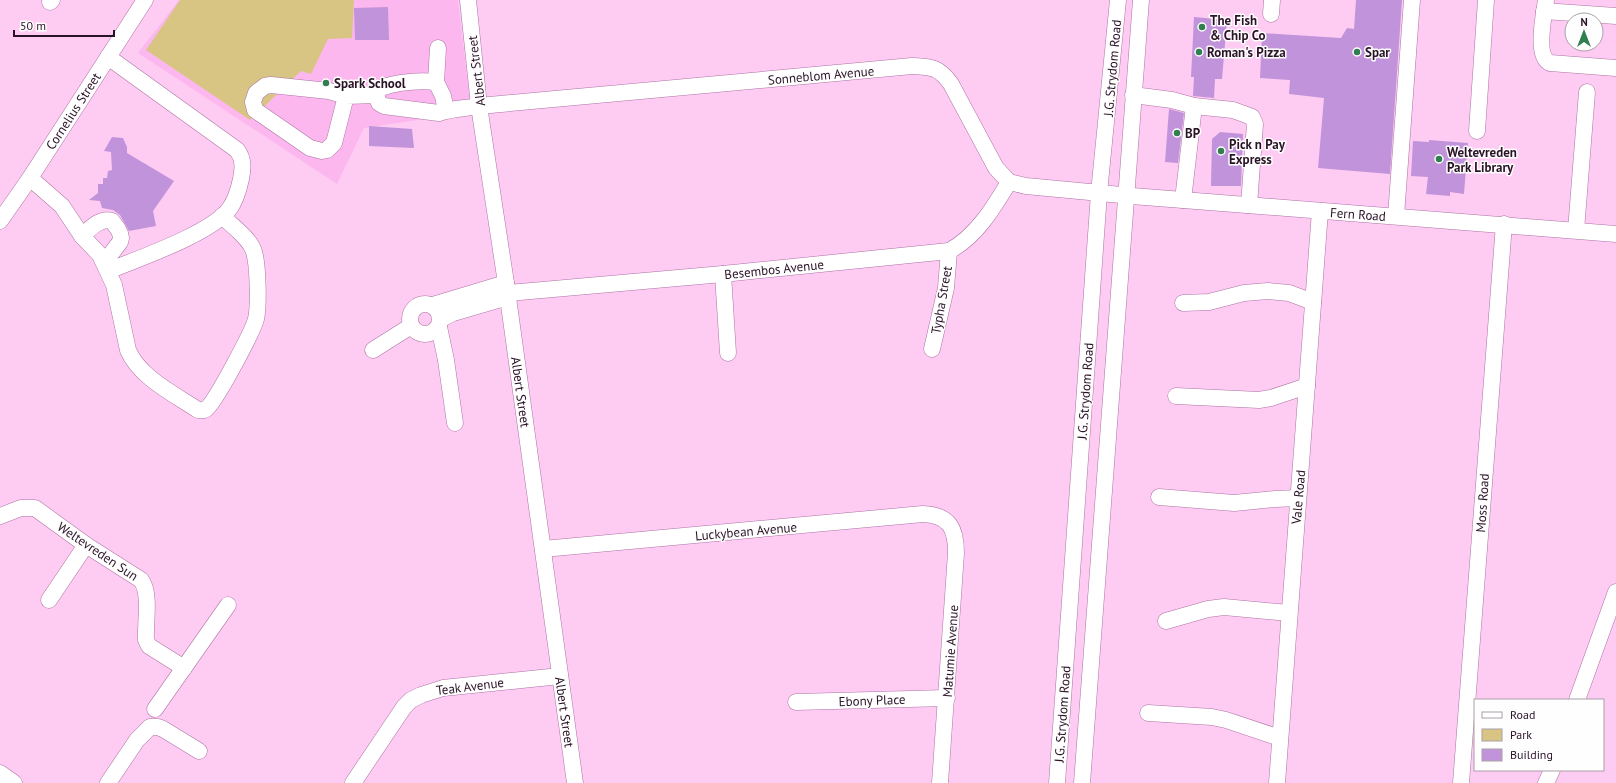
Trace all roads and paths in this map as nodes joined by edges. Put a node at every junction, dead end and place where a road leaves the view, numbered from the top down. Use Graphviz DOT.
graph roads {
  1 [pos="145,0"];
  2 [pos="468,0"];
  3 [pos="1118,0"];
  4 [pos="1141,0"];
  5 [pos="1412,0"];
  6 [pos="1486,0"];
  7 [pos="1545,5"];
  8 [pos="1616,16"];
  9 [pos="438,48"];
  10 [pos="108,57"];
  11 [pos="1616,68"];
  12 [pos="436,82"];
  13 [pos="1587,92"];
  14 [pos="376,95"];
  15 [pos="1133,95"];
  16 [pos="346,96"];
  17 [pos="479,106"];
  18 [pos="1194,106"];
  19 [pos="446,110"];
  20 [pos="1478,131"];
  21 [pos="30,178"];
  22 [pos="1009,182"];
  23 [pos="1100,193"];
  24 [pos="1127,196"];
  25 [pos="1183,200"];
  26 [pos="5,204"];
  27 [pos="1249,205"];
  28 [pos="1320,211"];
  29 [pos="222,216"];
  30 [pos="1396,216"];
  31 [pos="0,221"];
  32 [pos="1504,224"];
  33 [pos="1576,230"];
  34 [pos="1616,234"];
  35 [pos="82,236"];
  36 [pos="949,251"];
  37 [pos="106,267"];
  38 [pos="723,274"];
  39 [pos="507,291"];
  40 [pos="1313,302"];
  41 [pos="1183,303"];
  42 [pos="433,305"];
  43 [pos="440,323"];
  44 [pos="411,326"];
  45 [pos="932,349"];
  46 [pos="373,350"];
  47 [pos="728,353"];
  48 [pos="1307,386"];
  49 [pos="1176,396"];
  50 [pos="454,423"];
  51 [pos="1159,497"];
  52 [pos="1298,498"];
  53 [pos="0,516"];
  54 [pos="947,522"];
  55 [pos="86,545"];
  56 [pos="543,549"];
  57 [pos="1616,592"];
  58 [pos="49,600"];
  59 [pos="228,605"];
  60 [pos="1289,613"];
  61 [pos="1166,621"];
  62 [pos="184,668"];
  63 [pos="560,676"];
  64 [pos="947,698"];
  65 [pos="1577,699"];
  66 [pos="796,702"];
  67 [pos="155,709"];
  68 [pos="1148,713"];
  69 [pos="1280,738"];
  70 [pos="199,751"];
  71 [pos="1552,771"];
  72 [pos="0,773"];
  73 [pos="14,783"];
  74 [pos="108,783"];
  75 [pos="353,783"];
  76 [pos="576,783"];
  77 [pos="940,783"];
  78 [pos="1057,783"];
  79 [pos="1082,783"];
  80 [pos="1277,783"];
  81 [pos="1461,783"];
  82 [pos="1546,783"];
  1 -- 10 [label="street, Cornelius Street"];
  2 -- 17 [label="street, Albert Street"];
  3 -- 23 [label="street, J.G. Strydom Road"];
  4 -- 15 [label="street, J.G. Strydom Road"];
  5 -- 30 [label="street"];
  6 -- 20 [label="street"];
  7 -- 8 [label="street"];
  7 -- 11 [label="street"];
  9 -- 12 [label="street"];
  10 -- 21 [label="street, Cornelius Street"];
  10 -- 29 [label="street"];
  12 -- 14 [label="street"];
  12 -- 19 [label="street"];
  13 -- 33 [label="street"];
  14 -- 16 [label="street"];
  14 -- 19 [label="street, Sonneblom Avenue"];
  15 -- 18 [label="street"];
  15 -- 24 [label="street, J.G. Strydom Road"];
  16 -- 16 [label="street"];
  17 -- 19 [label="street, Sonneblom Avenue"];
  17 -- 22 [label="street, Sonneblom Avenue"];
  17 -- 39 [label="street, Albert Street"];
  18 -- 25 [label="street"];
  18 -- 27 [label="street"];
  21 -- 26 [label="street, Cornelius Street"];
  21 -- 35 [label="street"];
  22 -- 23 [label="street"];
  22 -- 36 [label="street, Besembos Avenue"];
  23 -- 24 [label="street, Fern Road"];
  23 -- 78 [label="street, J.G. Strydom Road"];
  24 -- 25 [label="street, Fern Road"];
  24 -- 79 [label="street, J.G. Strydom Road"];
  25 -- 27 [label="street, Fern Road"];
  26 -- 31 [label="street, Cornelius Street"];
  27 -- 28 [label="street, Fern Road"];
  28 -- 30 [label="street, Fern Road"];
  28 -- 40 [label="street, Vale Road"];
  29 -- 37 [label="street"];
  29 -- 37 [label="street"];
  30 -- 32 [label="street, Fern Road"];
  32 -- 33 [label="street, Fern Road"];
  32 -- 81 [label="street, Moss Road"];
  33 -- 34 [label="street, Fern Road"];
  35 -- 37 [label="street"];
  35 -- 37 [label="street"];
  36 -- 38 [label="street, Besembos Avenue"];
  36 -- 45 [label="street, Typha Street"];
  38 -- 39 [label="street, Besembos Avenue"];
  38 -- 47 [label="street"];
  39 -- 42 [label="street"];
  39 -- 43 [label="street"];
  39 -- 56 [label="street, Albert Street"];
  40 -- 41 [label="street"];
  40 -- 48 [label="street, Vale Road"];
  42 -- 43 [label="street"];
  42 -- 44 [label="street"];
  43 -- 44 [label="street"];
  43 -- 50 [label="street"];
  44 -- 46 [label="street"];
  48 -- 49 [label="street"];
  48 -- 52 [label="street, Vale Road"];
  51 -- 52 [label="street"];
  52 -- 60 [label="street, Vale Road"];
  53 -- 55 [label="street, Weltevreden Sun"];
  54 -- 56 [label="street, Luckybean Avenue"];
  54 -- 64 [label="street, Matumie Avenue"];
  55 -- 58 [label="street"];
  55 -- 62 [label="street, Weltevreden Sun"];
  56 -- 63 [label="street, Albert Street"];
  57 -- 65 [label="street"];
  59 -- 62 [label="street"];
  60 -- 61 [label="street"];
  60 -- 69 [label="street, Vale Road"];
  62 -- 67 [label="street"];
  63 -- 75 [label="street, Teak Avenue"];
  63 -- 76 [label="street, Albert Street"];
  64 -- 66 [label="street, Ebony Place"];
  64 -- 77 [label="street, Matumie Avenue"];
  68 -- 69 [label="street"];
  69 -- 80 [label="street, Vale Road"];
  70 -- 74 [label="street"];
  71 -- 82 [label="street"];
  72 -- 73 [label="street"];
}
